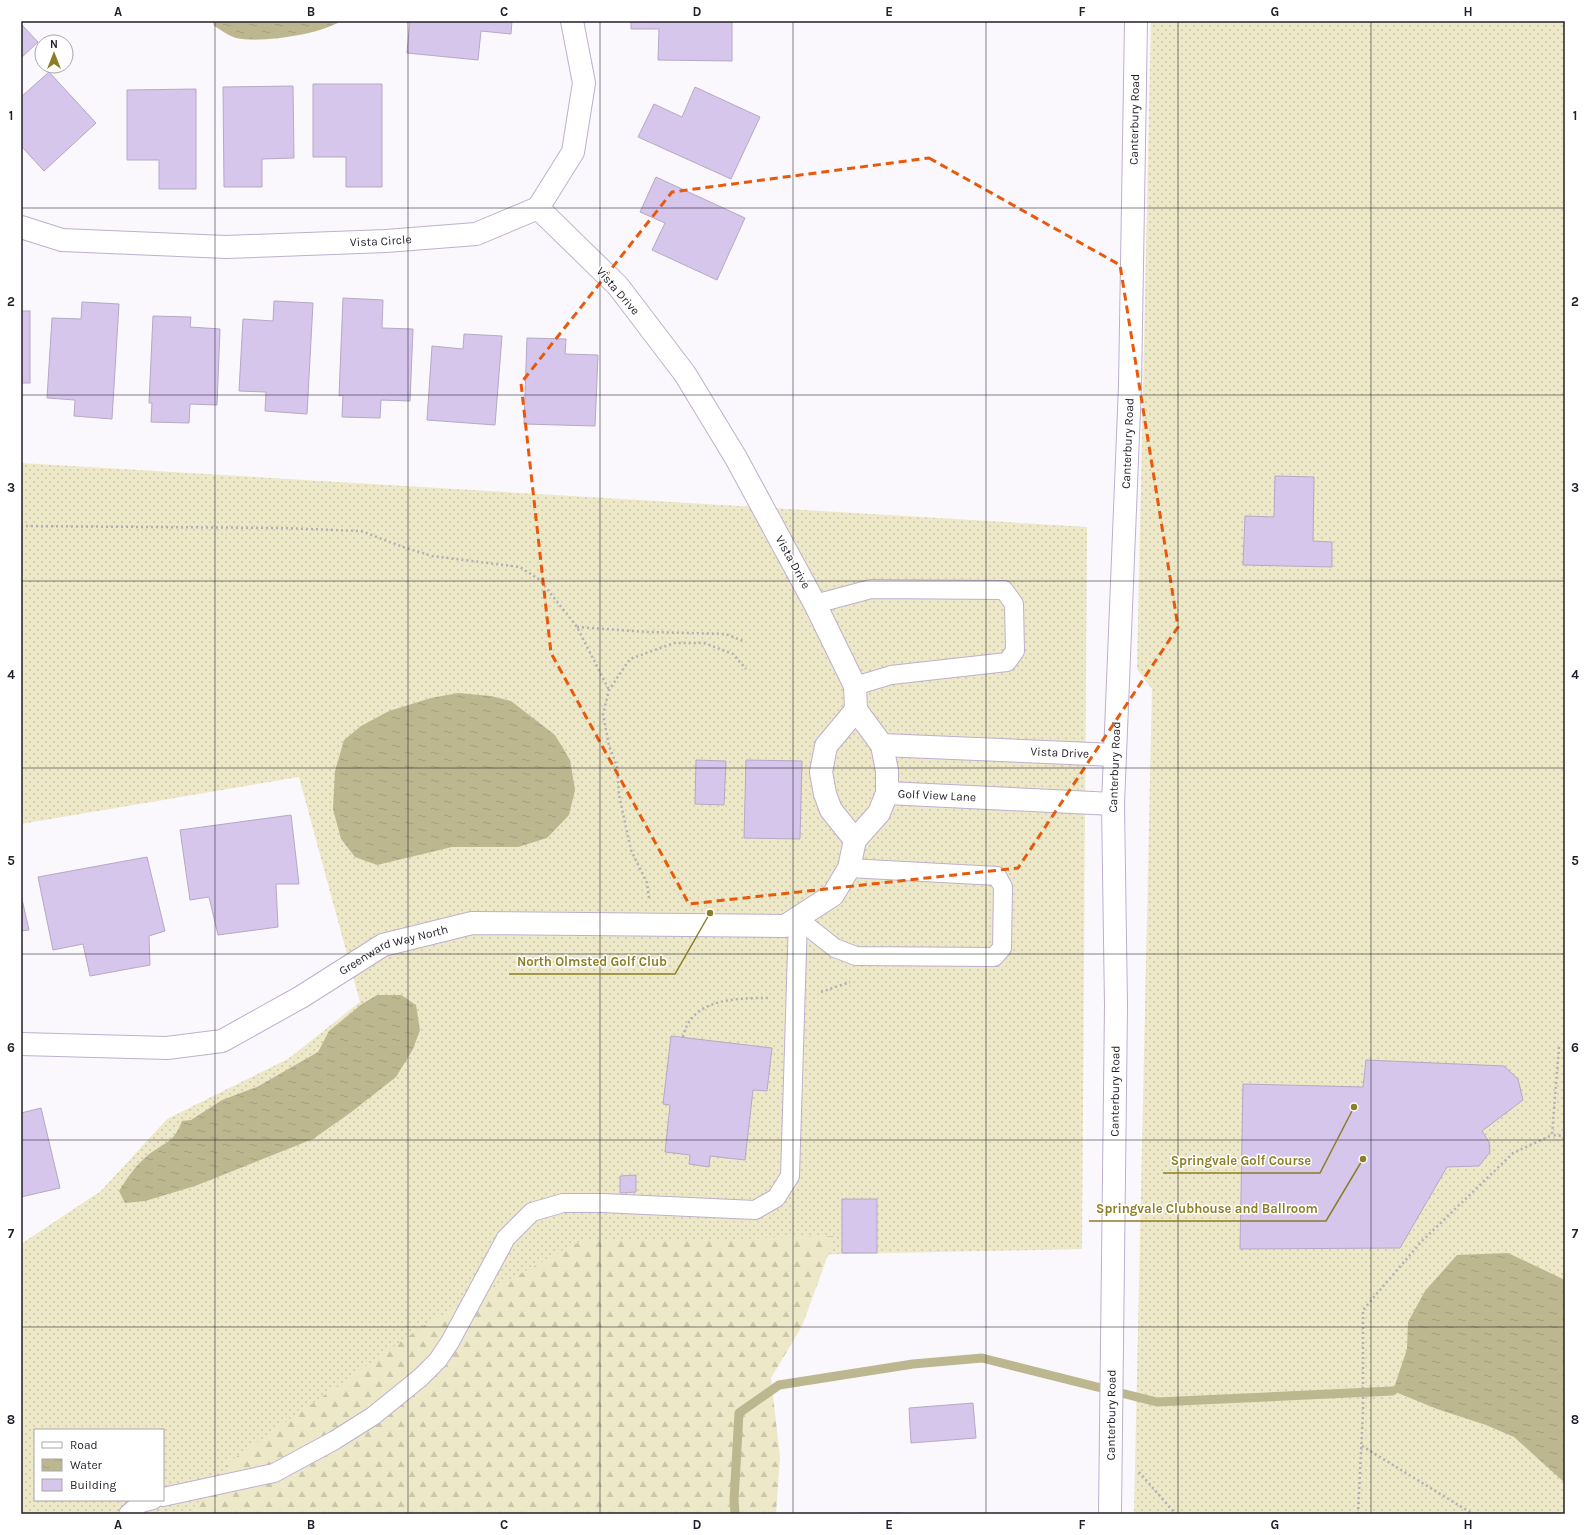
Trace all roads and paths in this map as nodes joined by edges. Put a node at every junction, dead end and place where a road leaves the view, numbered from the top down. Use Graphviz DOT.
graph roads {
  1 [pos="572,21"];
  2 [pos="1136,21"];
  3 [pos="538,208"];
  4 [pos="21,227"];
  5 [pos="21,526"];
  6 [pos="815,604"];
  7 [pos="577,627"];
  8 [pos="743,641"];
  9 [pos="746,669"];
  10 [pos="855,686"];
  11 [pos="609,690"];
  12 [pos="856,710"];
  13 [pos="882,745"];
  14 [pos="1115,755"];
  15 [pos="887,793"];
  16 [pos="1113,804"];
  17 [pos="855,840"];
  18 [pos="849,868"];
  19 [pos="650,902"];
  20 [pos="791,923"];
  21 [pos="852,981"];
  22 [pos="820,992"];
  23 [pos="773,998"];
  24 [pos="683,1037"];
  25 [pos="21,1044"];
  26 [pos="1559,1047"];
  27 [pos="1552,1135"];
  28 [pos="1565,1136"];
  29 [pos="1362,1446"];
  30 [pos="1135,1468"];
  31 [pos="164,1497"];
  32 [pos="149,1501"];
  33 [pos="128,1514"];
  34 [pos="1110,1514"];
  35 [pos="1174,1514"];
  36 [pos="1358,1514"];
  37 [pos="1473,1514"];
  1 -- 3 [label="street"];
  2 -- 14 [label="street, Canterbury Road"];
  3 -- 4 [label="street, Vista Circle"];
  3 -- 6 [label="street, Vista Drive"];
  5 -- 7 [label="path"];
  6 -- 10 [label="street, Vista Drive"];
  6 -- 10 [label="lane"];
  7 -- 8 [label="path"];
  7 -- 11 [label="path"];
  9 -- 11 [label="path"];
  10 -- 12 [label="street, Vista Drive"];
  11 -- 19 [label="path"];
  12 -- 13 [label="street"];
  12 -- 17 [label="street"];
  13 -- 14 [label="street, Vista Drive"];
  13 -- 15 [label="street"];
  14 -- 16 [label="street, Canterbury Road"];
  15 -- 16 [label="street, Golf View Lane"];
  15 -- 17 [label="street, Golf View Lane"];
  16 -- 34 [label="street, Canterbury Road"];
  17 -- 18 [label="street, Golf View Lane"];
  18 -- 20 [label="street, Golf View Lane"];
  18 -- 20 [label="lane"];
  20 -- 25 [label="street, Greenward Way North"];
  20 -- 31 [label="lane"];
  21 -- 22 [label="path"];
  23 -- 24 [label="path"];
  26 -- 27 [label="path"];
  27 -- 28 [label="path"];
  27 -- 29 [label="path"];
  29 -- 36 [label="path"];
  29 -- 37 [label="path"];
  30 -- 35 [label="path"];
  32 -- 33 [label="lane"];
}
